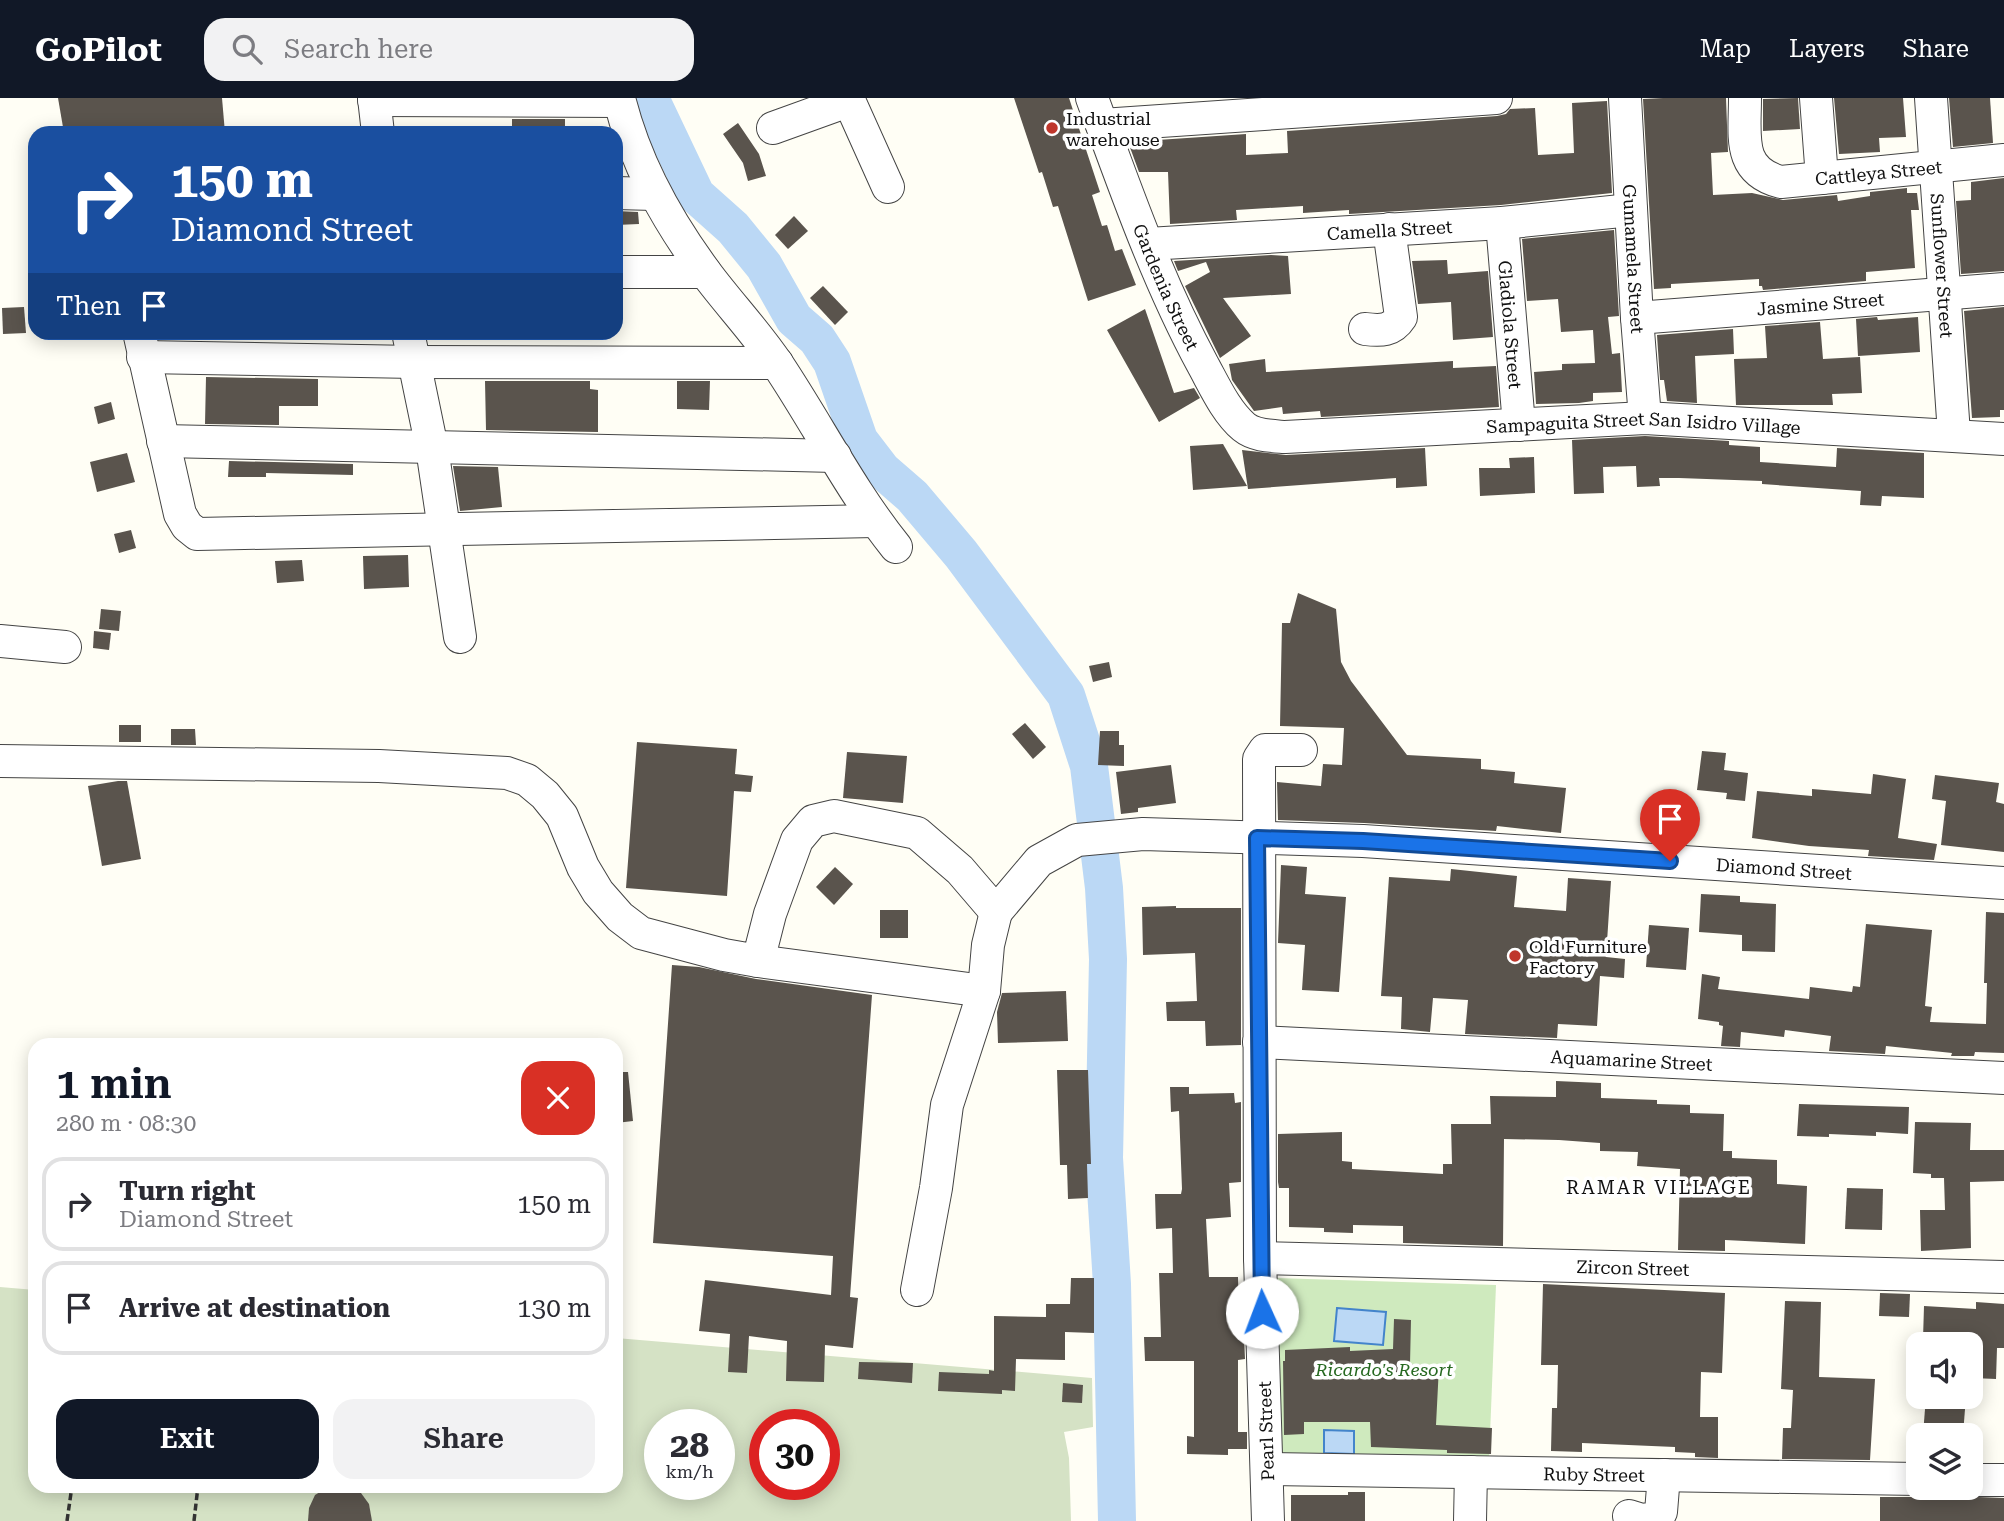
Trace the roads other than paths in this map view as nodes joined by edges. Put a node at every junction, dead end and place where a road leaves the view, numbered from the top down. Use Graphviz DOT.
graph roads {
  1 [pos="1496,98"];
  2 [pos="1625,98"];
  3 [pos="1745,98"];
  4 [pos="1816,98"];
  5 [pos="1931,98"];
  6 [pos="374,99"];
  7 [pos="619,99"];
  8 [pos="848,99"];
  9 [pos="1097,112"];
  10 [pos="377,126"];
  11 [pos="773,128"];
  12 [pos="2004,160"];
  13 [pos="1937,167"];
  14 [pos="1822,178"];
  15 [pos="888,187"];
  16 [pos="623,193"];
  17 [pos="654,194"];
  18 [pos="1631,210"];
  19 [pos="1502,223"];
  20 [pos="1389,229"];
  21 [pos="1148,244"];
  22 [pos="623,272"];
  23 [pos="705,272"];
  24 [pos="2004,289"];
  25 [pos="1944,292"];
  26 [pos="1637,318"];
  27 [pos="1366,330"];
  28 [pos="141,345"];
  29 [pos="411,347"];
  30 [pos="777,363"];
  31 [pos="1645,418"];
  32 [pos="1519,425"];
  33 [pos="1954,435"];
  34 [pos="1285,437"];
  35 [pos="2004,439"];
  36 [pos="163,441"];
  37 [pos="432,448"];
  38 [pos="835,456"];
  39 [pos="875,521"];
  40 [pos="444,529"];
  41 [pos="897,547"];
  42 [pos="460,637"];
  43 [pos="0,640"];
  44 [pos="65,648"];
  45 [pos="1301,750"];
  46 [pos="0,761"];
  47 [pos="1257,838"];
  48 [pos="2004,883"];
  49 [pos="996,912"];
  50 [pos="758,961"];
  51 [pos="984,991"];
  52 [pos="1259,1042"];
  53 [pos="2004,1078"];
  54 [pos="1260,1258"];
  55 [pos="2004,1277"];
  56 [pos="917,1290"];
  57 [pos="1268,1469"];
  58 [pos="1471,1472"];
  59 [pos="1664,1475"];
  60 [pos="1906,1479"];
  61 [pos="1983,1480"];
  62 [pos="2004,1480"];
  63 [pos="1629,1516"];
  64 [pos="1268,1521"];
  65 [pos="1470,1521"];
  1 -- 9 [label="street"];
  2 -- 18 [label="street, Gumamela Street"];
  3 -- 14 [label="street, Cattleya Street"];
  4 -- 14 [label="street"];
  5 -- 13 [label="street, Sunflower Street"];
  6 -- 7 [label="street"];
  6 -- 10 [label="street"];
  7 -- 17 [label="street"];
  8 -- 11 [label="street"];
  8 -- 15 [label="street"];
  9 -- 21 [label="street, Gardenia Street"];
  12 -- 13 [label="street, Cattleya Street"];
  13 -- 14 [label="street, Cattleya Street"];
  13 -- 25 [label="street, Sunflower Street"];
  16 -- 17 [label="street"];
  17 -- 23 [label="street"];
  18 -- 19 [label="street, Camella Street"];
  18 -- 26 [label="street, Gumamela Street"];
  19 -- 20 [label="street, Camella Street"];
  19 -- 32 [label="street, Gladiola Street"];
  20 -- 21 [label="street, Camella Street"];
  20 -- 27 [label="street"];
  21 -- 34 [label="street, Gardenia Street"];
  22 -- 23 [label="street"];
  23 -- 30 [label="street"];
  24 -- 25 [label="street, Jasmine Street"];
  25 -- 26 [label="street, Jasmine Street"];
  25 -- 33 [label="street, Sunflower Street"];
  26 -- 31 [label="street, Gumamela Street"];
  28 -- 29 [label="street"];
  28 -- 36 [label="street"];
  29 -- 30 [label="street"];
  29 -- 37 [label="street"];
  30 -- 38 [label="street"];
  31 -- 32 [label="street, Sampaguita Street San Isidro Village"];
  31 -- 33 [label="street, Sampaguita Street San Isidro Village"];
  32 -- 34 [label="street, Sampaguita Street San Isidro Village"];
  33 -- 35 [label="street, Sampaguita Street San Isidro Village"];
  36 -- 37 [label="street"];
  36 -- 40 [label="street"];
  37 -- 38 [label="street"];
  37 -- 40 [label="street"];
  38 -- 39 [label="street"];
  39 -- 40 [label="street"];
  39 -- 41 [label="street"];
  40 -- 42 [label="street"];
  43 -- 44 [label="street"];
  45 -- 47 [label="street, Pearl Street"];
  46 -- 50 [label="street"];
  47 -- 48 [label="street, Diamond Street"];
  47 -- 49 [label="street, Diamond Street"];
  47 -- 52 [label="street, Pearl Street"];
  49 -- 50 [label="street"];
  49 -- 51 [label="street"];
  50 -- 51 [label="street"];
  51 -- 56 [label="street"];
  52 -- 53 [label="street, Aquamarine Street"];
  52 -- 54 [label="street, Pearl Street"];
  54 -- 55 [label="street, Zircon Street"];
  54 -- 57 [label="street, Pearl Street"];
  57 -- 58 [label="street, Ruby Street"];
  57 -- 64 [label="street, Pearl Street"];
  58 -- 59 [label="street, Ruby Street"];
  58 -- 65 [label="street"];
  59 -- 60 [label="street, Ruby Street"];
  59 -- 63 [label="street"];
  61 -- 62 [label="street"];
}
